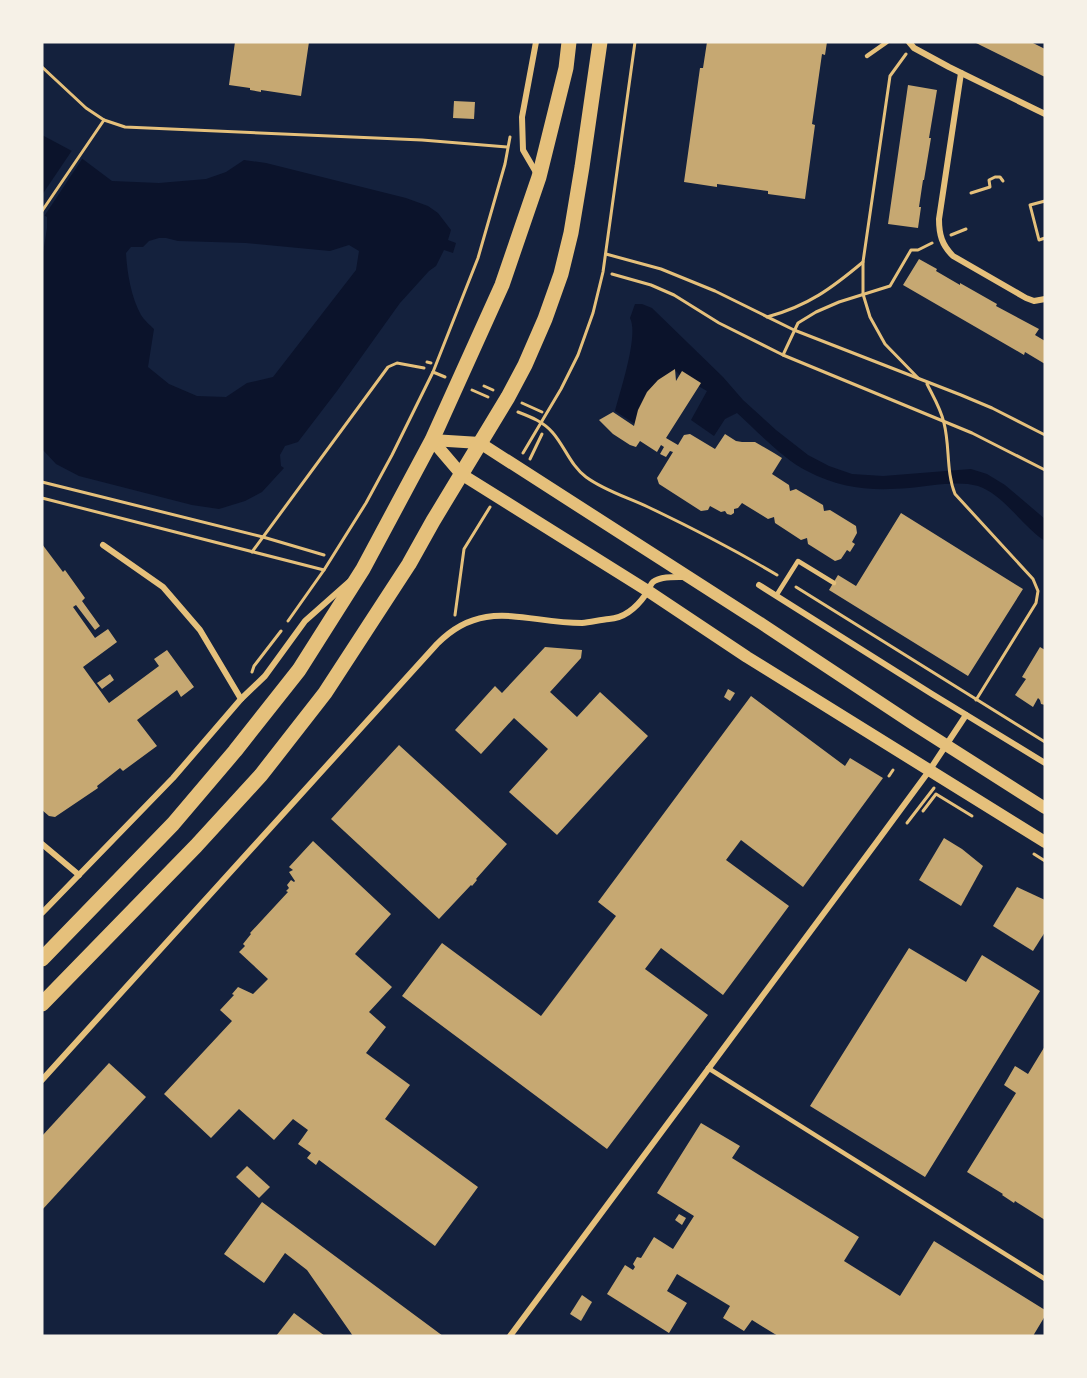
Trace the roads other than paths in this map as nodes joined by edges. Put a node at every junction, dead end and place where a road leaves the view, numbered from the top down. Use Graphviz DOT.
graph roads {
  1 [pos="536,42"];
  2 [pos="569,42"];
  3 [pos="600,42"];
  4 [pos="887,42"];
  5 [pos="911,45"];
  6 [pos="867,56"];
  7 [pos="961,73"];
  8 [pos="1045,114"];
  9 [pos="539,177"];
  10 [pos="1045,299"];
  11 [pos="432,440"];
  12 [pos="480,443"];
  13 [pos="461,474"];
  14 [pos="103,545"];
  15 [pos="363,569"];
  16 [pos="688,576"];
  17 [pos="834,583"];
  18 [pos="759,585"];
  19 [pos="648,591"];
  20 [pos="776,596"];
  21 [pos="241,699"];
  22 [pos="966,715"];
  23 [pos="947,745"];
  24 [pos="1045,763"];
  25 [pos="929,771"];
  26 [pos="1045,808"];
  27 [pos="1045,842"];
  28 [pos="42,844"];
  29 [pos="79,875"];
  30 [pos="42,913"];
  31 [pos="42,959"];
  32 [pos="42,1004"];
  33 [pos="708,1068"];
  34 [pos="42,1080"];
  35 [pos="1045,1280"];
  36 [pos="510,1336"];
  1 -- 9 [label="street"];
  2 -- 9 [label="main road"];
  3 -- 12 [label="main road"];
  4 -- 6 [label="lane"];
  5 -- 7 [label="street"];
  7 -- 8 [label="street"];
  7 -- 10 [label="street"];
  9 -- 11 [label="main road"];
  11 -- 12 [label="main road"];
  11 -- 13 [label="main road"];
  11 -- 15 [label="main road"];
  12 -- 13 [label="main road"];
  12 -- 16 [label="main road"];
  13 -- 19 [label="main road"];
  13 -- 32 [label="main road"];
  14 -- 21 [label="street"];
  15 -- 21 [label="street"];
  15 -- 31 [label="main road"];
  16 -- 19 [label="street"];
  16 -- 23 [label="main road"];
  17 -- 20 [label="lane"];
  18 -- 20 [label="street"];
  19 -- 25 [label="main road"];
  19 -- 34 [label="street"];
  20 -- 22 [label="street"];
  21 -- 29 [label="street"];
  22 -- 23 [label="street"];
  22 -- 24 [label="street"];
  23 -- 25 [label="street"];
  23 -- 26 [label="main road"];
  25 -- 27 [label="main road"];
  25 -- 33 [label="street"];
  28 -- 29 [label="street"];
  29 -- 30 [label="street"];
  33 -- 35 [label="lane"];
  33 -- 36 [label="street"];
}
